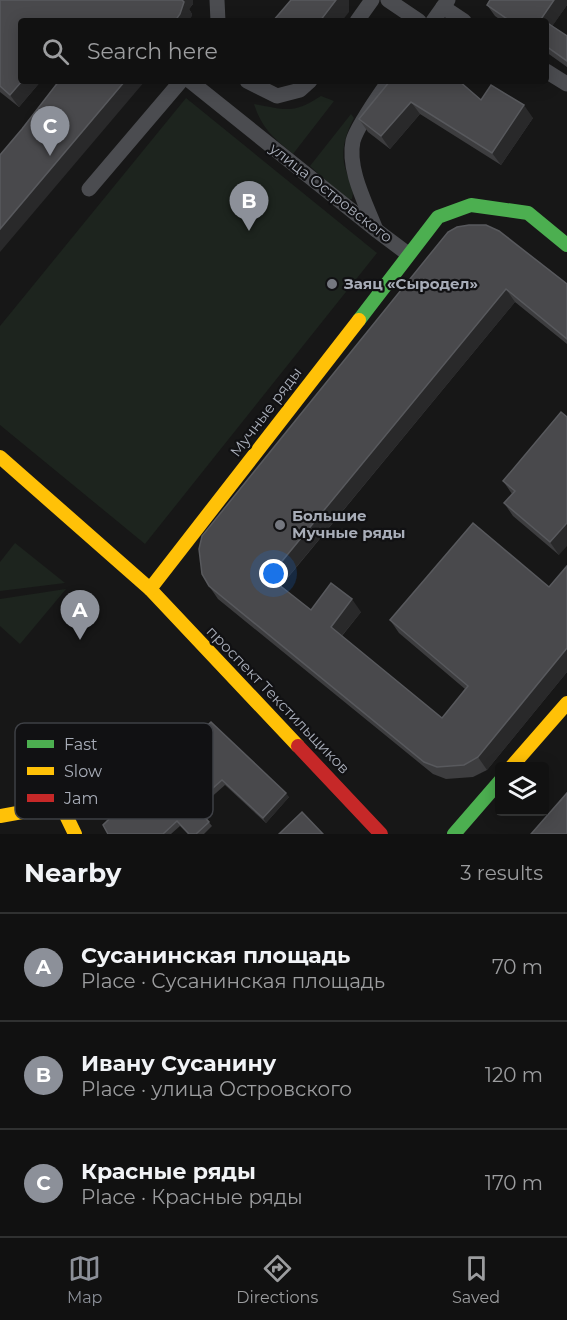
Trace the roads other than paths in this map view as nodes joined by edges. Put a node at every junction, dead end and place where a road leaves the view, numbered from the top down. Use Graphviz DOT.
graph roads {
  1 [pos="218,0"];
  2 [pos="388,0"];
  3 [pos="369,2"];
  4 [pos="446,4"];
  5 [pos="218,18"];
  6 [pos="359,18"];
  7 [pos="415,18"];
  8 [pos="435,18"];
  9 [pos="461,18"];
  10 [pos="549,73"];
  11 [pos="178,84"];
  12 [pos="194,84"];
  13 [pos="253,84"];
  14 [pos="307,84"];
  15 [pos="387,84"];
  16 [pos="567,84"];
  17 [pos="89,189"];
  18 [pos="376,230"];
  19 [pos="567,245"];
  20 [pos="408,254"];
  21 [pos="0,457"];
  22 [pos="150,589"];
  23 [pos="567,703"];
  24 [pos="515,762"];
  25 [pos="495,787"];
  26 [pos="15,813"];
  27 [pos="0,816"];
  28 [pos="68,819"];
  29 [pos="75,834"];
  30 [pos="381,834"];
  31 [pos="454,834"];
  1 -- 5 [label="street"];
  2 -- 7 [label="street"];
  3 -- 6 [label="street"];
  4 -- 8 [label="street"];
  4 -- 9 [label="street"];
  10 -- 16 [label="street"];
  11 -- 17 [label="street"];
  12 -- 18 [label="street, улица Островского"];
  13 -- 14 [label="street"];
  15 -- 18 [label="street"];
  18 -- 20 [label="street, улица Островского"];
  19 -- 20 [label="street"];
  20 -- 22 [label="street, Мучные ряды"];
  21 -- 22 [label="street, проспект Текстильщиков"];
  22 -- 30 [label="street, проспект Текстильщиков"];
  23 -- 24 [label="street"];
  25 -- 31 [label="street"];
  26 -- 27 [label="street"];
  28 -- 29 [label="street"];
}
